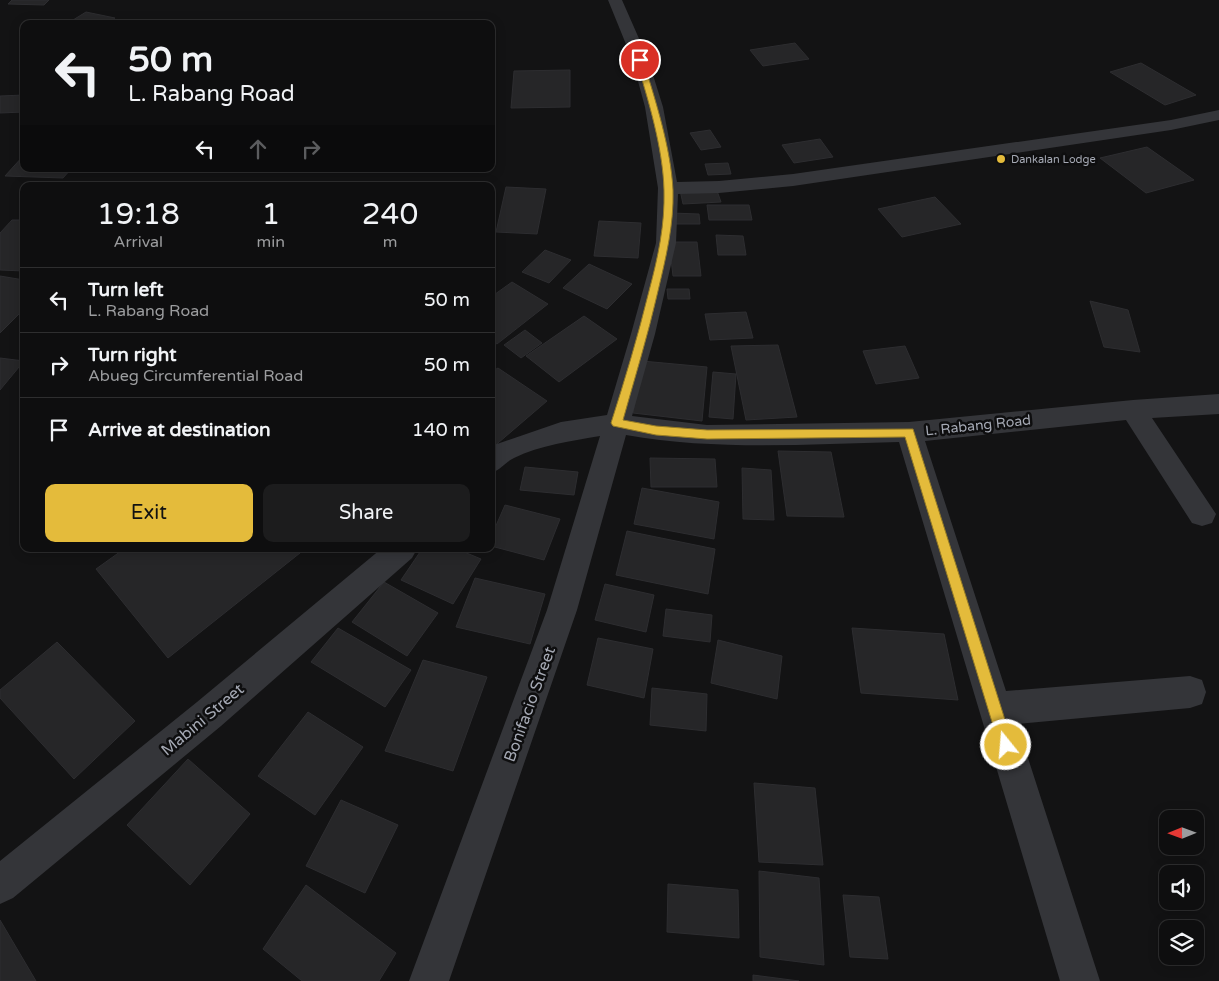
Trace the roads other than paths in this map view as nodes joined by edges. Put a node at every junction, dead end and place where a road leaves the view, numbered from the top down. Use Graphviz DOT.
graph roads {
  1 [pos="615,0"];
  2 [pos="1219,115"];
  3 [pos="668,188"];
  4 [pos="1219,404"];
  5 [pos="1133,410"];
  6 [pos="617,423"];
  7 [pos="909,432"];
  8 [pos="495,458"];
  9 [pos="1202,514"];
  10 [pos="398,552"];
  11 [pos="1190,692"];
  12 [pos="995,709"];
  13 [pos="0,885"];
  14 [pos="429,981"];
  15 [pos="1080,981"];
  1 -- 3 [label="street, Bonifacio Street"];
  2 -- 3 [label="street"];
  3 -- 6 [label="street, Bonifacio Street"];
  4 -- 5 [label="street, L. Rabang Road"];
  5 -- 7 [label="street, L. Rabang Road"];
  5 -- 9 [label="street"];
  6 -- 7 [label="street, L. Rabang Road"];
  6 -- 8 [label="street"];
  6 -- 14 [label="street, Bonifacio Street"];
  7 -- 12 [label="street"];
  10 -- 13 [label="street, Mabini Street"];
  11 -- 12 [label="street"];
  12 -- 15 [label="street"];
}
